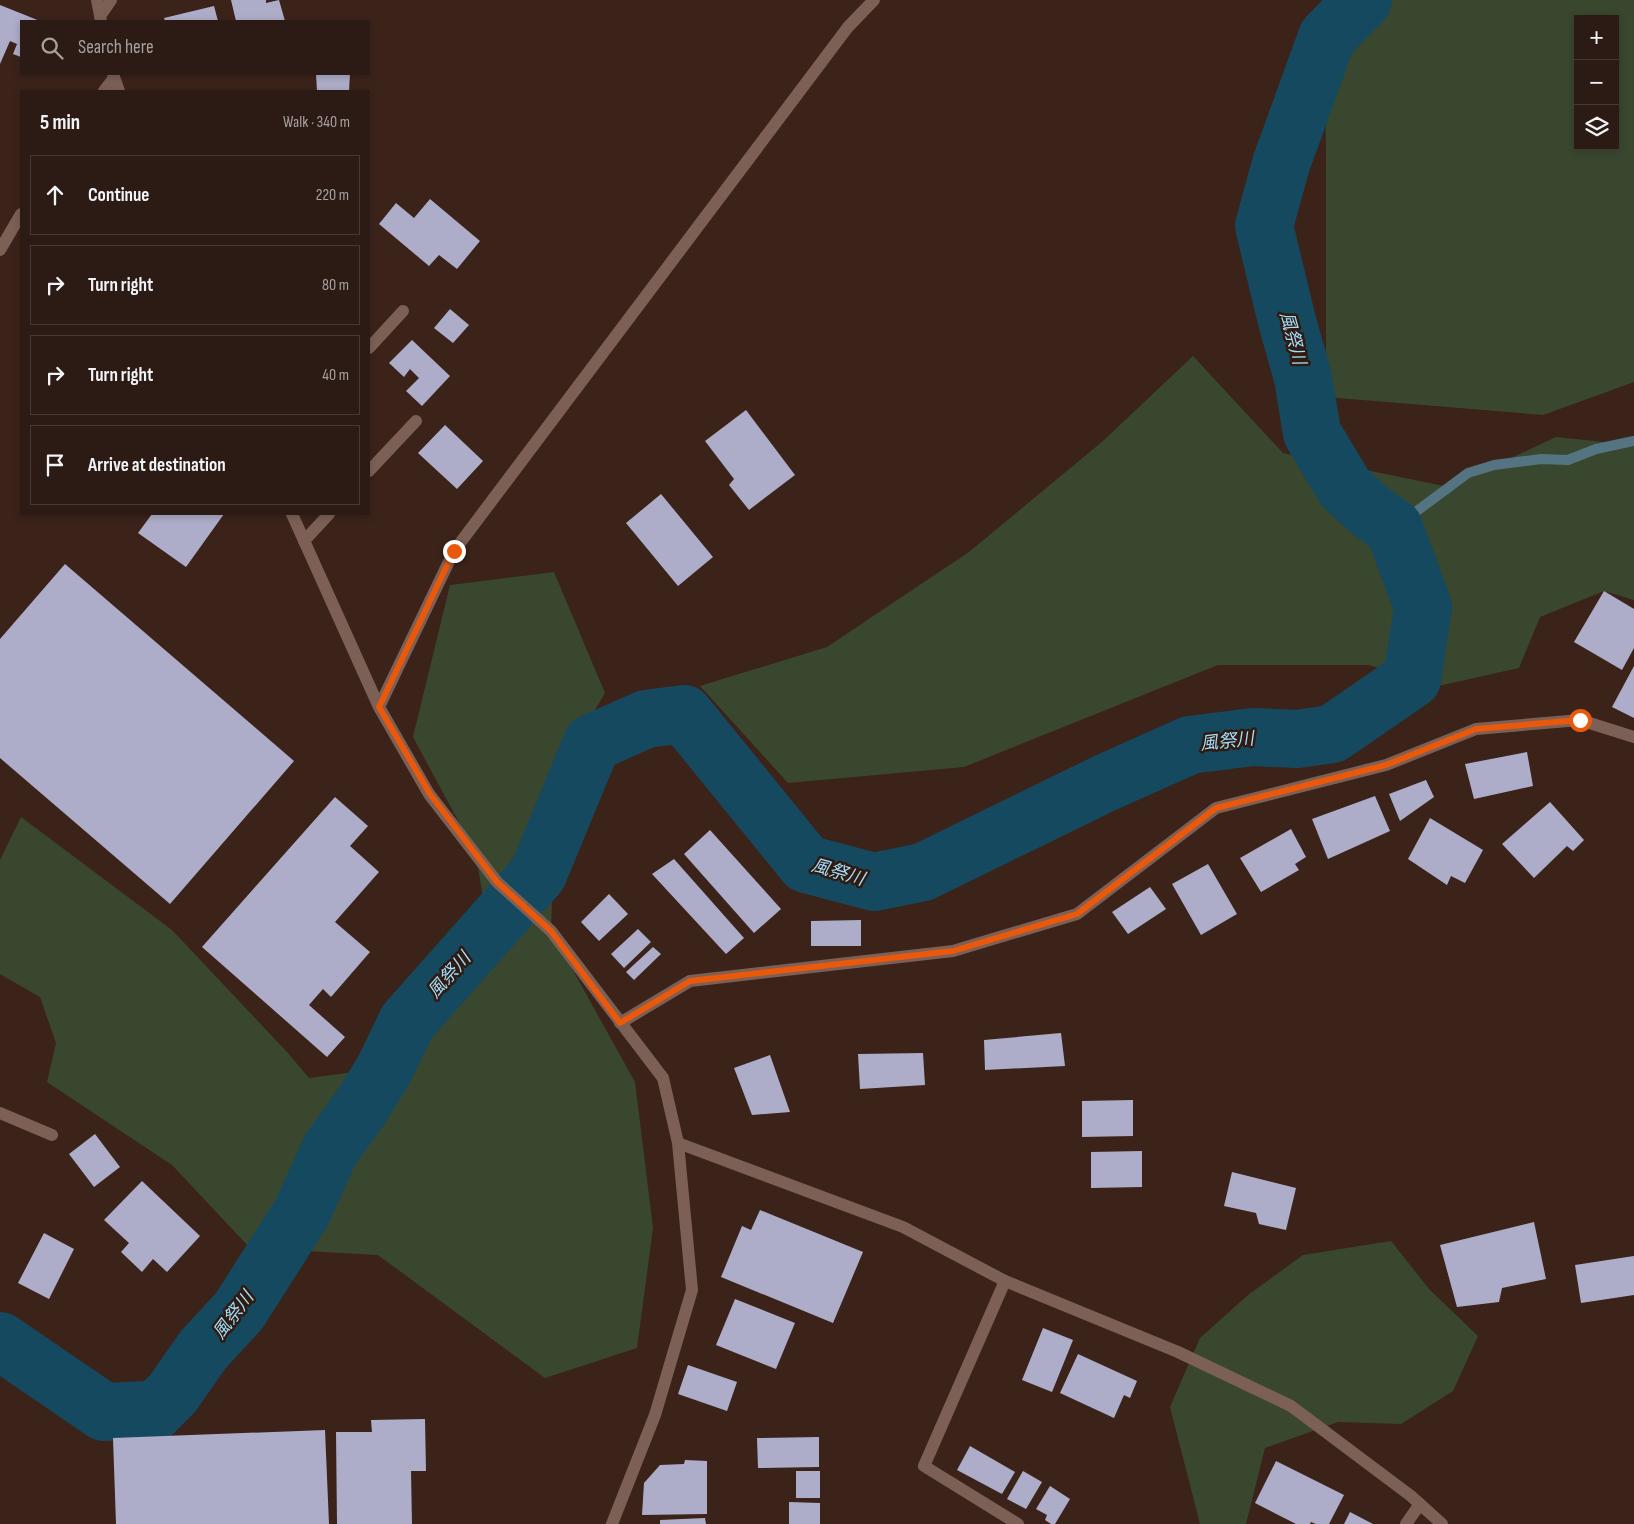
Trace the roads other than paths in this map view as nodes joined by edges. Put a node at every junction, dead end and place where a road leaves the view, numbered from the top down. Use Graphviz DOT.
graph roads {
  1 [pos="97,0"];
  2 [pos="113,0"];
  3 [pos="874,0"];
  4 [pos="101,18"];
  5 [pos="113,76"];
  6 [pos="105,90"];
  7 [pos="119,90"];
  8 [pos="20,216"];
  9 [pos="0,250"];
  10 [pos="403,311"];
  11 [pos="370,347"];
  12 [pos="416,421"];
  13 [pos="370,470"];
  14 [pos="292,515"];
  15 [pos="328,515"];
  16 [pos="304,541"];
  17 [pos="379,707"];
  18 [pos="1634,737"];
  19 [pos="620,1023"];
  20 [pos="0,1113"];
  21 [pos="52,1135"];
  22 [pos="678,1143"];
  23 [pos="1005,1281"];
  24 [pos="1420,1504"];
  25 [pos="612,1524"];
  26 [pos="1018,1524"];
  27 [pos="1406,1524"];
  28 [pos="1442,1524"];
  1 -- 4 [label="street"];
  2 -- 4 [label="street"];
  3 -- 17 [label="street"];
  5 -- 6 [label="street"];
  5 -- 7 [label="street"];
  8 -- 9 [label="street"];
  10 -- 11 [label="street"];
  12 -- 13 [label="street"];
  14 -- 16 [label="street"];
  15 -- 16 [label="street"];
  16 -- 17 [label="street"];
  17 -- 19 [label="street"];
  18 -- 19 [label="street"];
  19 -- 22 [label="street"];
  20 -- 21 [label="street"];
  22 -- 23 [label="street"];
  22 -- 25 [label="street"];
  23 -- 24 [label="street"];
  23 -- 26 [label="street"];
  24 -- 27 [label="street"];
  24 -- 28 [label="street"];
}
